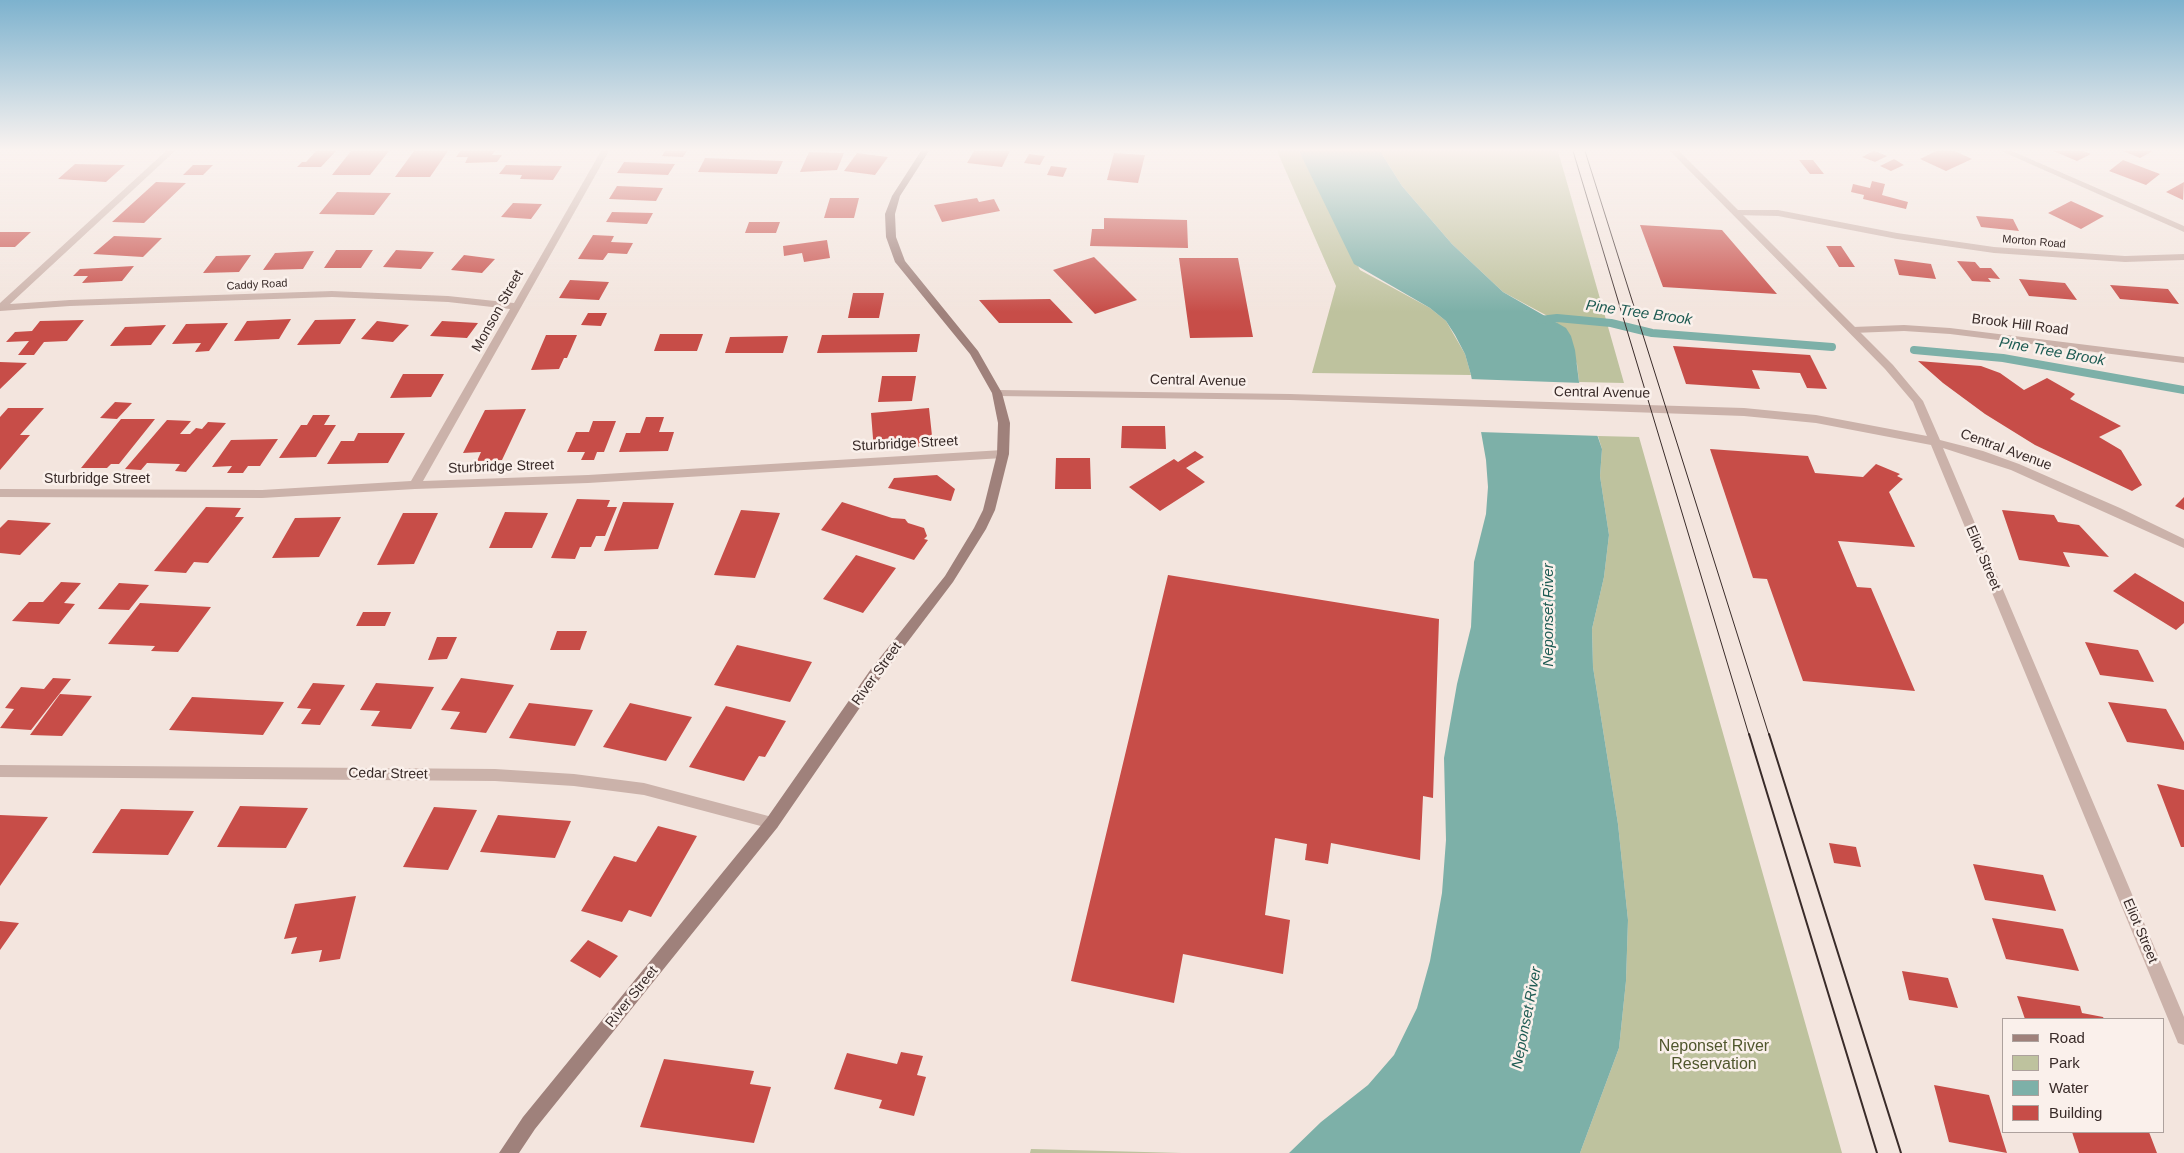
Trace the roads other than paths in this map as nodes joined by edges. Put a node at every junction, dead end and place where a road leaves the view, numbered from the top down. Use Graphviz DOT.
graph roads {
  1 [pos="112,205"];
  2 [pos="574,205"];
  3 [pos="892,205"];
  4 [pos="1728,205"];
  5 [pos="2128,205"];
  6 [pos="1736,213"];
  7 [pos="2184,229"];
  8 [pos="2184,257"];
  9 [pos="515,306"];
  10 [pos="0,308"];
  11 [pos="1853,330"];
  12 [pos="2184,360"];
  13 [pos="997,393"];
  14 [pos="1936,442"];
  15 [pos="1003,454"];
  16 [pos="415,485"];
  17 [pos="0,493"];
  18 [pos="2184,544"];
  19 [pos="0,771"];
  20 [pos="772,823"];
  21 [pos="2184,1037"];
  22 [pos="508,1153"];
  1 -- 10 [label="street"];
  2 -- 9 [label="street, Monson Street"];
  3 -- 13 [label="main road, River Street"];
  4 -- 6 [label="street, Eliot Street"];
  5 -- 7 [label="street"];
  6 -- 8 [label="street, Morton Road"];
  6 -- 11 [label="street, Eliot Street"];
  9 -- 10 [label="street, Caddy Road"];
  9 -- 16 [label="street, Monson Street"];
  11 -- 12 [label="street, Brook Hill Road"];
  11 -- 14 [label="street, Eliot Street"];
  13 -- 14 [label="street, Central Avenue"];
  13 -- 15 [label="main road, River Street"];
  14 -- 18 [label="street, Central Avenue"];
  14 -- 21 [label="street, Eliot Street"];
  15 -- 16 [label="street, Sturbridge Street"];
  15 -- 20 [label="main road, River Street"];
  16 -- 17 [label="street, Sturbridge Street"];
  19 -- 20 [label="street, Cedar Street"];
  20 -- 22 [label="main road, River Street"];
}
